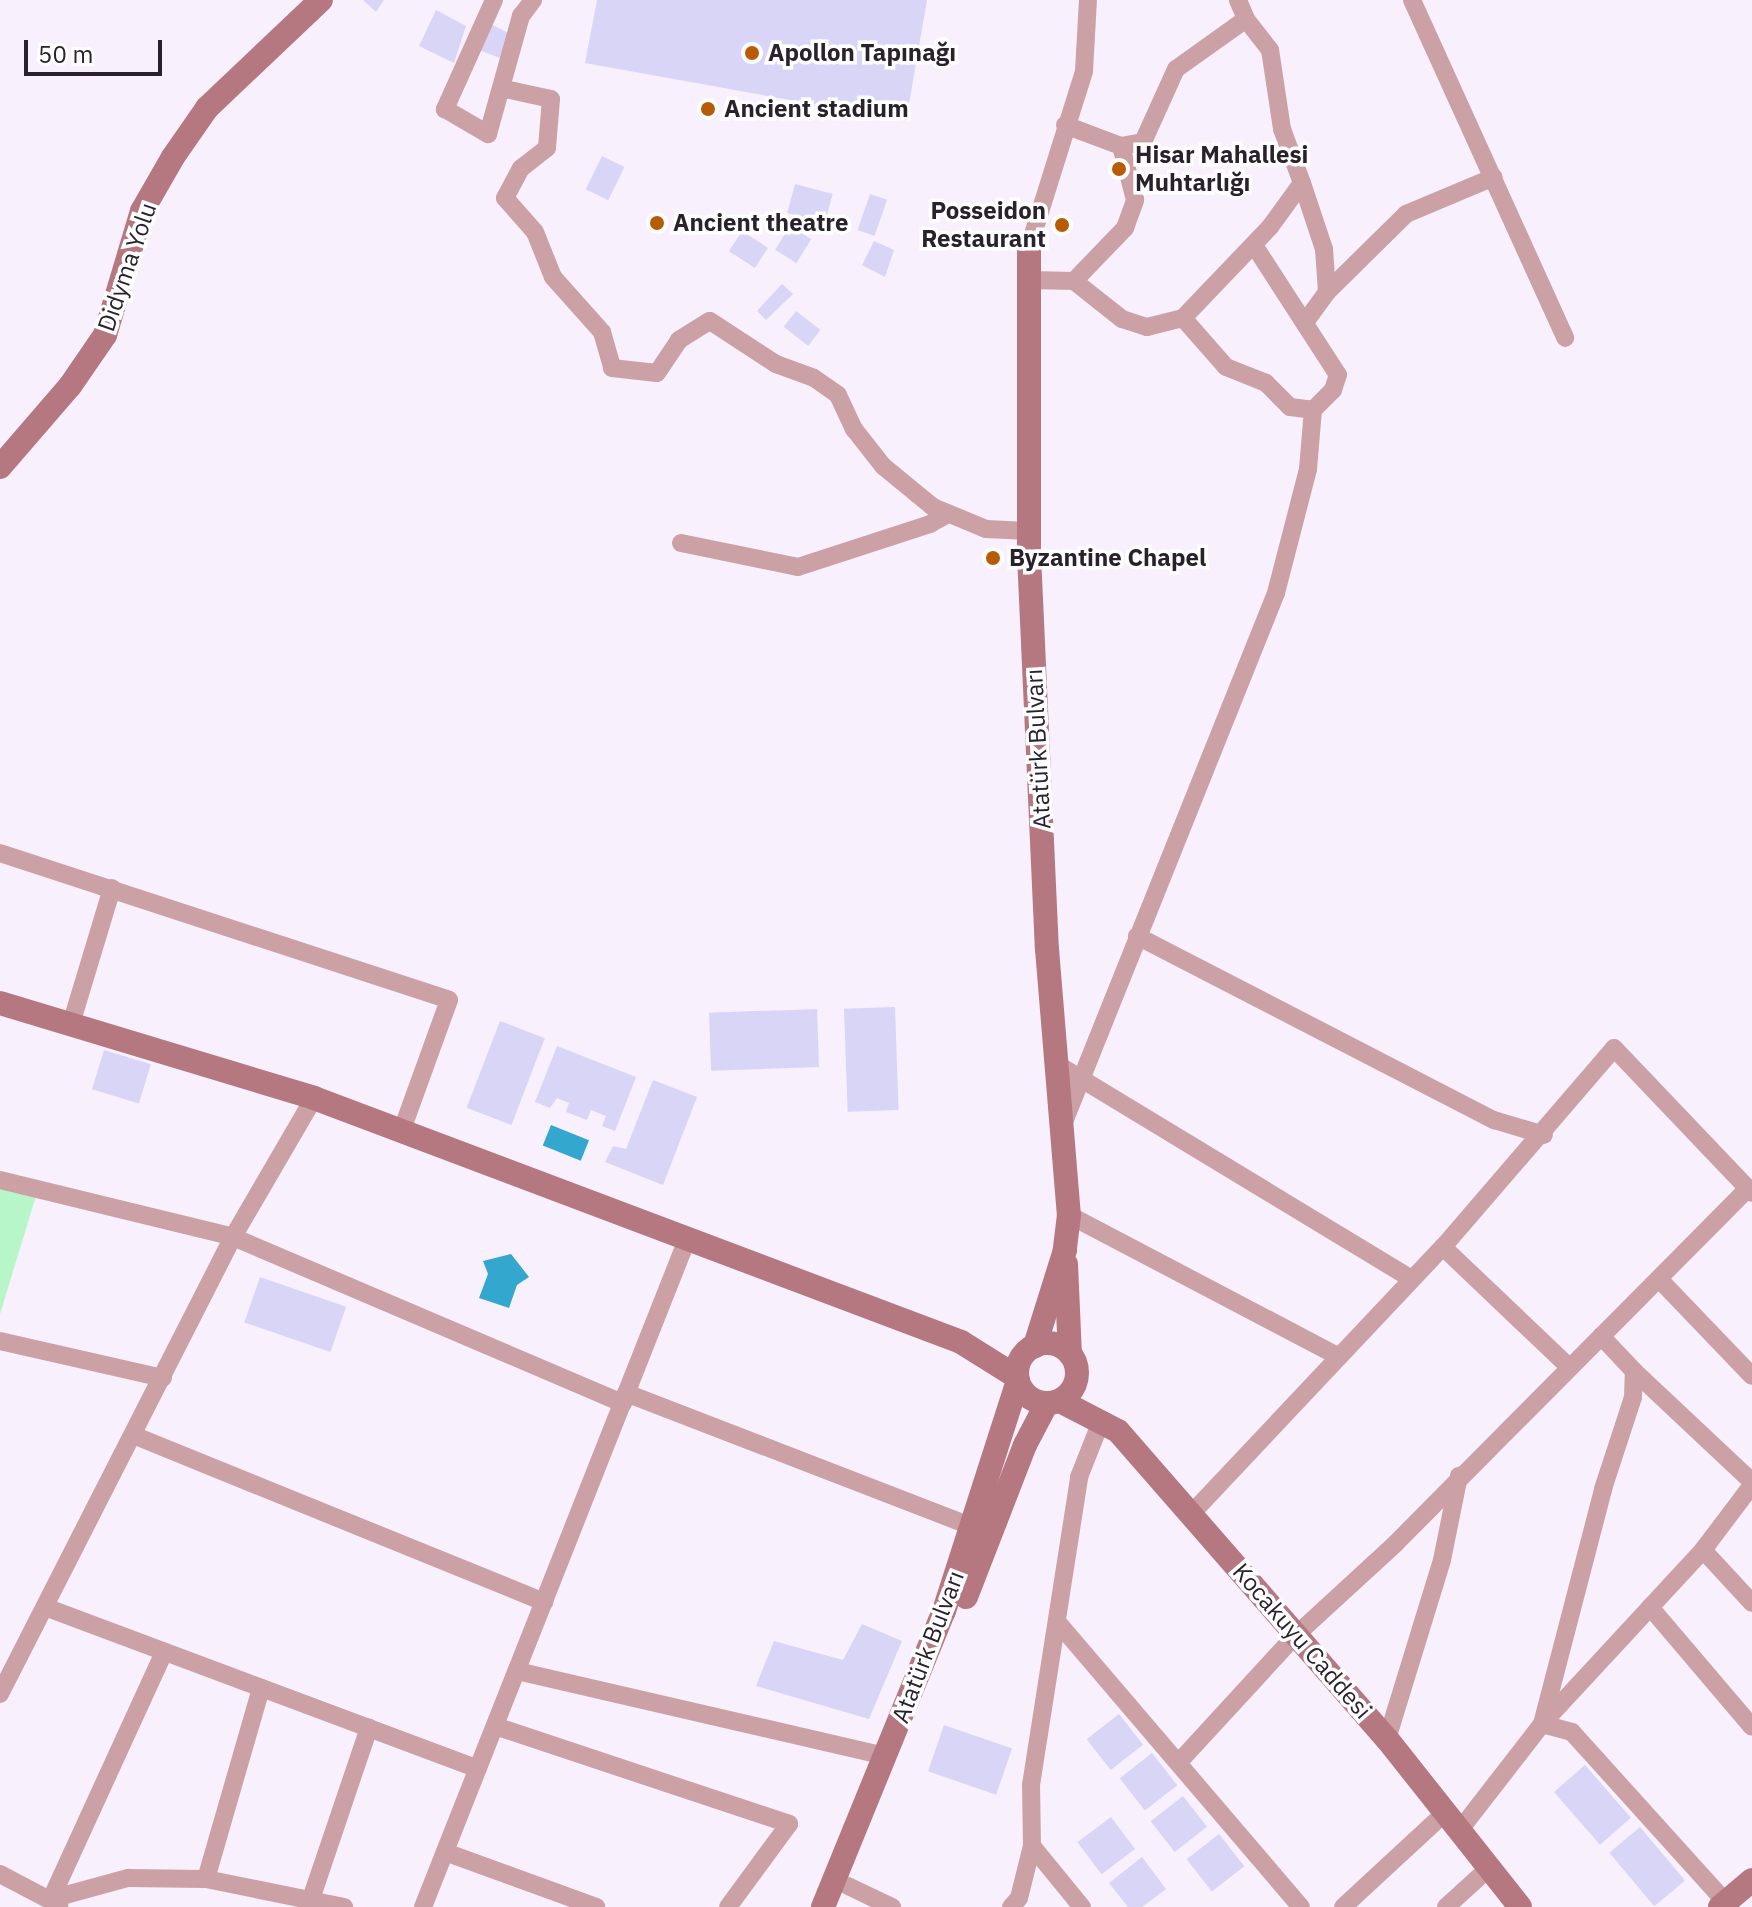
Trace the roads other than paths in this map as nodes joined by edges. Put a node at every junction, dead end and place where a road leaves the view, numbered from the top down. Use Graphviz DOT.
graph roads {
  1 [pos="321,0"];
  2 [pos="494,0"];
  3 [pos="503,0"];
  4 [pos="533,0"];
  5 [pos="1088,0"];
  6 [pos="1238,0"];
  7 [pos="1412,0"];
  8 [pos="521,16"];
  9 [pos="1246,19"];
  10 [pos="505,89"];
  11 [pos="1065,125"];
  12 [pos="1121,146"];
  13 [pos="1494,177"];
  14 [pos="1302,183"];
  15 [pos="1254,245"];
  16 [pos="1029,247"];
  17 [pos="1031,280"];
  18 [pos="1074,281"];
  19 [pos="1327,292"];
  20 [pos="1183,318"];
  21 [pos="1306,321"];
  22 [pos="1565,338"];
  23 [pos="1313,410"];
  24 [pos="0,467"];
  25 [pos="948,514"];
  26 [pos="1029,531"];
  27 [pos="681,543"];
  28 [pos="0,853"];
  29 [pos="112,888"];
  30 [pos="1137,936"];
  31 [pos="0,1003"];
  32 [pos="71,1024"];
  33 [pos="1060,1066"];
  34 [pos="1084,1077"];
  35 [pos="314,1098"];
  36 [pos="402,1130"];
  37 [pos="1061,1130"];
  38 [pos="1544,1135"];
  39 [pos="0,1180"];
  40 [pos="1750,1191"];
  41 [pos="1069,1215"];
  42 [pos="233,1237"];
  43 [pos="686,1242"];
  44 [pos="1443,1247"];
  45 [pos="1065,1250"];
  46 [pos="1409,1277"];
  47 [pos="1659,1279"];
  48 [pos="1601,1336"];
  49 [pos="0,1341"];
  50 [pos="1337,1356"];
  51 [pos="1024,1364"];
  52 [pos="1074,1364"];
  53 [pos="1568,1366"];
  54 [pos="1634,1371"];
  55 [pos="1752,1376"];
  56 [pos="163,1378"];
  57 [pos="624,1398"];
  58 [pos="1054,1402"];
  59 [pos="1102,1419"];
  60 [pos="133,1435"];
  61 [pos="1459,1476"];
  62 [pos="1752,1484"];
  63 [pos="1192,1513"];
  64 [pos="974,1527"];
  65 [pos="1703,1550"];
  66 [pos="544,1602"];
  67 [pos="1752,1603"];
  68 [pos="45,1607"];
  69 [pos="1650,1607"];
  70 [pos="1060,1625"];
  71 [pos="1295,1636"];
  72 [pos="164,1652"];
  73 [pos="517,1671"];
  74 [pos="261,1688"];
  75 [pos="0,1694"];
  76 [pos="1542,1724"];
  77 [pos="495,1726"];
  78 [pos="1752,1727"];
  79 [pos="369,1728"];
  80 [pos="1387,1739"];
  81 [pos="886,1756"];
  82 [pos="1179,1762"];
  83 [pos="478,1769"];
  84 [pos="1452,1822"];
  85 [pos="1032,1846"];
  86 [pos="445,1852"];
  87 [pos="1489,1868"];
  88 [pos="0,1874"];
  89 [pos="206,1879"];
  90 [pos="1752,1880"];
  91 [pos="844,1897"];
  92 [pos="311,1899"];
  93 [pos="56,1903"];
  94 [pos="1725,1906"];
  95 [pos="344,1907"];
  96 [pos="423,1907"];
  97 [pos="596,1907"];
  98 [pos="728,1907"];
  99 [pos="823,1907"];
  100 [pos="892,1907"];
  101 [pos="1011,1907"];
  102 [pos="1082,1907"];
  103 [pos="1301,1907"];
  104 [pos="1343,1907"];
  105 [pos="1446,1907"];
  106 [pos="1520,1907"];
  1 -- 24 [label="main road, Didyma Yolu"];
  2 -- 10 [label="street"];
  3 -- 8 [label="street"];
  4 -- 8 [label="street"];
  5 -- 11 [label="street"];
  6 -- 9 [label="street"];
  7 -- 13 [label="street"];
  8 -- 10 [label="street"];
  9 -- 12 [label="street"];
  9 -- 14 [label="street"];
  10 -- 25 [label="street"];
  11 -- 12 [label="street"];
  11 -- 16 [label="street"];
  12 -- 18 [label="street"];
  13 -- 19 [label="street"];
  13 -- 22 [label="street"];
  14 -- 15 [label="street"];
  14 -- 19 [label="street"];
  15 -- 20 [label="street"];
  15 -- 21 [label="street"];
  16 -- 17 [label="main road, Atatürk Bulvarı"];
  17 -- 18 [label="street"];
  17 -- 26 [label="main road, Atatürk Bulvarı"];
  18 -- 20 [label="street"];
  19 -- 21 [label="street"];
  20 -- 23 [label="street"];
  21 -- 23 [label="street"];
  23 -- 30 [label="street"];
  25 -- 26 [label="street"];
  25 -- 27 [label="street"];
  26 -- 33 [label="main road, Atatürk Bulvarı"];
  28 -- 29 [label="street"];
  29 -- 32 [label="street"];
  29 -- 36 [label="street"];
  30 -- 34 [label="street"];
  30 -- 38 [label="street"];
  31 -- 32 [label="main road"];
  32 -- 35 [label="main road"];
  33 -- 34 [label="street"];
  33 -- 37 [label="main road, Atatürk Bulvarı"];
  34 -- 37 [label="street"];
  34 -- 46 [label="street"];
  35 -- 36 [label="main road"];
  35 -- 42 [label="street"];
  36 -- 43 [label="main road"];
  37 -- 41 [label="main road, Atatürk Bulvarı"];
  38 -- 40 [label="street"];
  38 -- 44 [label="street"];
  39 -- 42 [label="street"];
  40 -- 47 [label="street"];
  41 -- 45 [label="main road, Atatürk Bulvarı"];
  41 -- 50 [label="street"];
  42 -- 56 [label="street"];
  42 -- 57 [label="street"];
  43 -- 51 [label="main road"];
  43 -- 57 [label="street"];
  44 -- 46 [label="street"];
  44 -- 53 [label="street"];
  45 -- 51 [label="main road, Atatürk Bulvarı"];
  45 -- 52 [label="main road, Atatürk Bulvarı"];
  46 -- 50 [label="street"];
  47 -- 48 [label="street"];
  47 -- 55 [label="street"];
  48 -- 53 [label="street"];
  48 -- 54 [label="street"];
  49 -- 56 [label="street"];
  50 -- 63 [label="street"];
  51 -- 52 [label="main road"];
  51 -- 58 [label="main road"];
  51 -- 64 [label="main road, Atatürk Bulvarı"];
  52 -- 58 [label="main road"];
  52 -- 59 [label="main road"];
  53 -- 61 [label="street"];
  54 -- 62 [label="street"];
  54 -- 76 [label="street"];
  56 -- 60 [label="street"];
  57 -- 64 [label="street"];
  57 -- 66 [label="street"];
  58 -- 59 [label="main road, Kocakuyu Caddesi"];
  58 -- 91 [label="main road, Atatürk Bulvarı"];
  59 -- 63 [label="main road, Kocakuyu Caddesi"];
  59 -- 70 [label="street"];
  60 -- 66 [label="street"];
  60 -- 68 [label="street"];
  61 -- 71 [label="street"];
  61 -- 80 [label="street"];
  62 -- 65 [label="street"];
  63 -- 71 [label="main road, Kocakuyu Caddesi"];
  64 -- 81 [label="main road, Atatürk Bulvarı"];
  65 -- 67 [label="street"];
  65 -- 69 [label="street"];
  66 -- 73 [label="street"];
  68 -- 72 [label="street"];
  68 -- 75 [label="street"];
  69 -- 76 [label="street"];
  69 -- 78 [label="street"];
  70 -- 82 [label="street"];
  70 -- 85 [label="street"];
  71 -- 80 [label="main road, Kocakuyu Caddesi"];
  71 -- 82 [label="street"];
  72 -- 74 [label="street"];
  72 -- 93 [label="street"];
  73 -- 77 [label="street"];
  73 -- 81 [label="street"];
  74 -- 79 [label="street"];
  74 -- 89 [label="street"];
  76 -- 84 [label="street"];
  76 -- 94 [label="street"];
  77 -- 83 [label="street"];
  77 -- 98 [label="street"];
  79 -- 83 [label="street"];
  79 -- 92 [label="street"];
  80 -- 84 [label="main road, Kocakuyu Caddesi"];
  81 -- 99 [label="main road, Atatürk Bulvarı"];
  82 -- 103 [label="street"];
  83 -- 86 [label="street"];
  84 -- 87 [label="main road, Kocakuyu Caddesi"];
  84 -- 104 [label="street"];
  85 -- 101 [label="street"];
  85 -- 102 [label="street"];
  86 -- 96 [label="street"];
  86 -- 97 [label="street"];
  87 -- 105 [label="street"];
  87 -- 106 [label="main road, Kocakuyu Caddesi"];
  88 -- 93 [label="street"];
  89 -- 92 [label="street"];
  89 -- 93 [label="street"];
  90 -- 94 [label="main road"];
  91 -- 100 [label="street"];
  92 -- 95 [label="street"];
}
